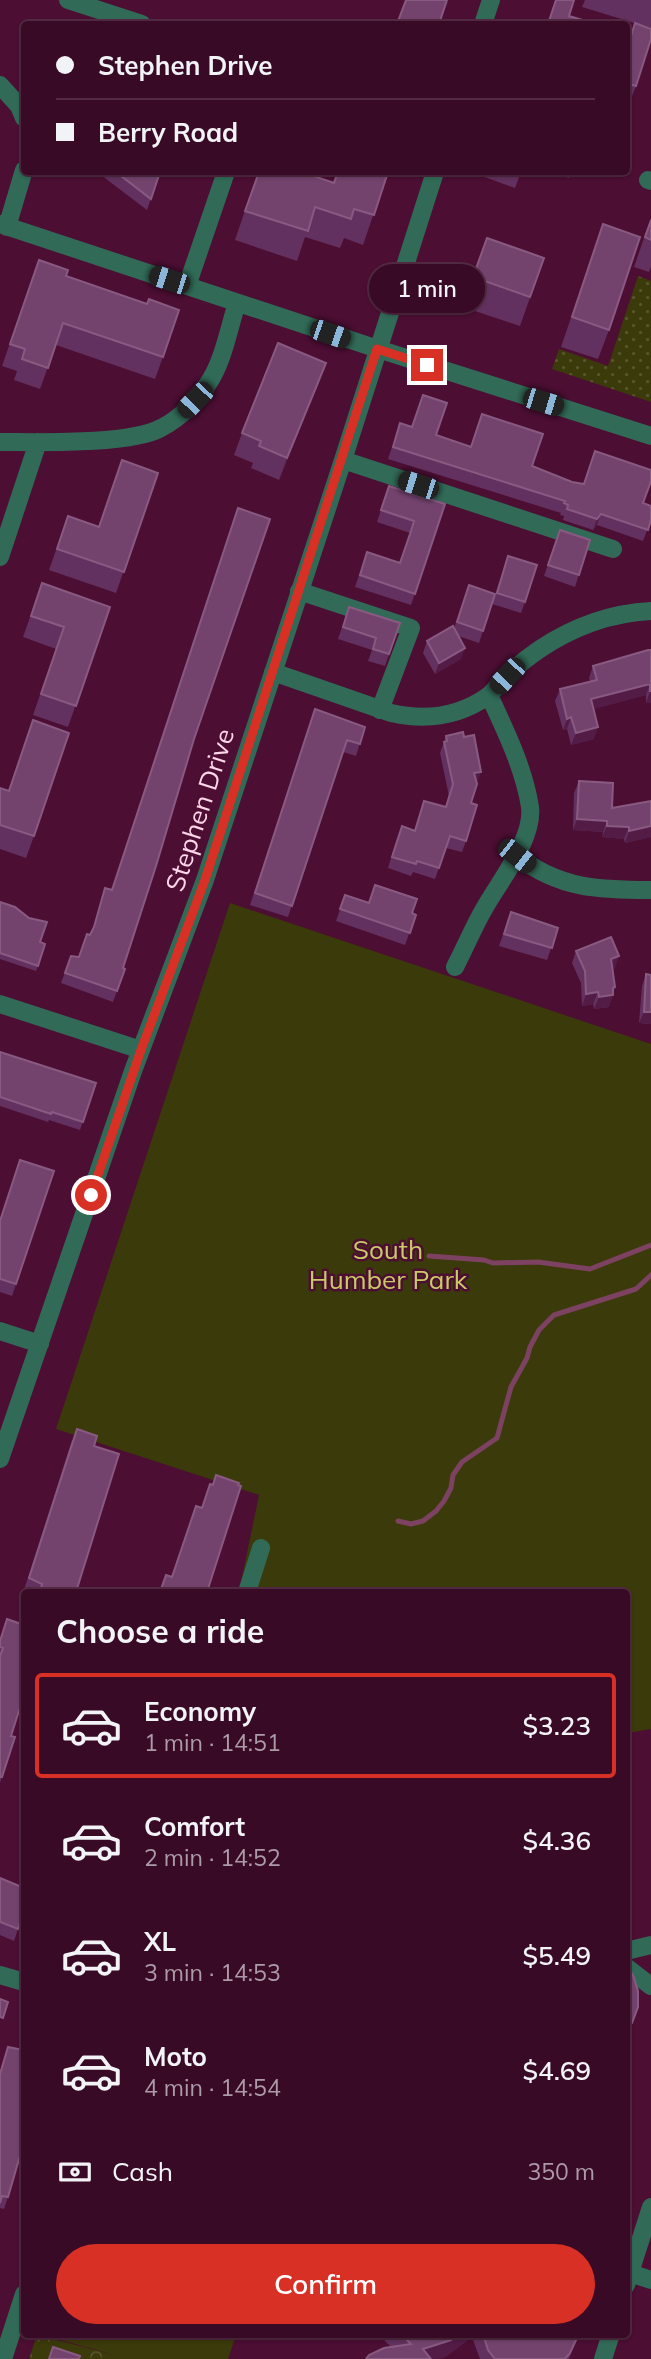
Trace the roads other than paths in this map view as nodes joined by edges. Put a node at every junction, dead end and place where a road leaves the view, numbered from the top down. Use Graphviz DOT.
graph roads {
  1 [pos="68,0"];
  2 [pos="491,0"];
  3 [pos="133,21"];
  4 [pos="484,21"];
  5 [pos="0,85"];
  6 [pos="21,111"];
  7 [pos="22,175"];
  8 [pos="225,175"];
  9 [pos="434,175"];
  10 [pos="4,225"];
  11 [pos="187,286"];
  12 [pos="237,303"];
  13 [pos="377,349"];
  14 [pos="651,436"];
  15 [pos="0,442"];
  16 [pos="38,442"];
  17 [pos="343,460"];
  18 [pos="613,549"];
  19 [pos="0,557"];
  20 [pos="299,591"];
  21 [pos="651,611"];
  22 [pos="273,672"];
  23 [pos="489,695"];
  24 [pos="380,710"];
  25 [pos="517,856"];
  26 [pos="651,890"];
  27 [pos="455,967"];
  28 [pos="0,1004"];
  29 [pos="141,1050"];
  30 [pos="0,1331"];
  31 [pos="40,1344"];
  32 [pos="0,1460"];
  33 [pos="261,1548"];
  34 [pos="248,1589"];
  35 [pos="651,1945"];
  36 [pos="630,1950"];
  37 [pos="630,1970"];
  38 [pos="0,1975"];
  39 [pos="21,1981"];
  40 [pos="651,1986"];
  41 [pos="651,2207"];
  42 [pos="630,2273"];
  43 [pos="630,2279"];
  44 [pos="651,2280"];
  45 [pos="21,2303"];
  46 [pos="610,2338"];
  47 [pos="3,2359"];
  48 [pos="603,2359"];
  1 -- 3 [label="street"];
  2 -- 4 [label="street"];
  5 -- 6 [label="street"];
  7 -- 10 [label="street"];
  8 -- 11 [label="street"];
  9 -- 13 [label="street, Stephen Drive"];
  10 -- 11 [label="street"];
  11 -- 12 [label="street"];
  12 -- 13 [label="street"];
  12 -- 16 [label="street"];
  13 -- 14 [label="street"];
  13 -- 17 [label="street, Stephen Drive"];
  15 -- 16 [label="street"];
  16 -- 19 [label="street"];
  17 -- 18 [label="street"];
  17 -- 20 [label="street, Stephen Drive"];
  20 -- 22 [label="street, Stephen Drive"];
  20 -- 24 [label="street"];
  21 -- 23 [label="street"];
  22 -- 24 [label="street"];
  22 -- 29 [label="street, Stephen Drive"];
  23 -- 24 [label="street"];
  23 -- 25 [label="street"];
  25 -- 26 [label="street"];
  25 -- 27 [label="street"];
  28 -- 29 [label="street"];
  29 -- 31 [label="street, Stephen Drive"];
  30 -- 31 [label="street"];
  31 -- 32 [label="street, Stephen Drive"];
  33 -- 34 [label="street"];
  35 -- 36 [label="street"];
  37 -- 40 [label="street"];
  38 -- 39 [label="street"];
  41 -- 42 [label="street"];
  43 -- 44 [label="street"];
  45 -- 47 [label="street"];
  46 -- 48 [label="street"];
}
